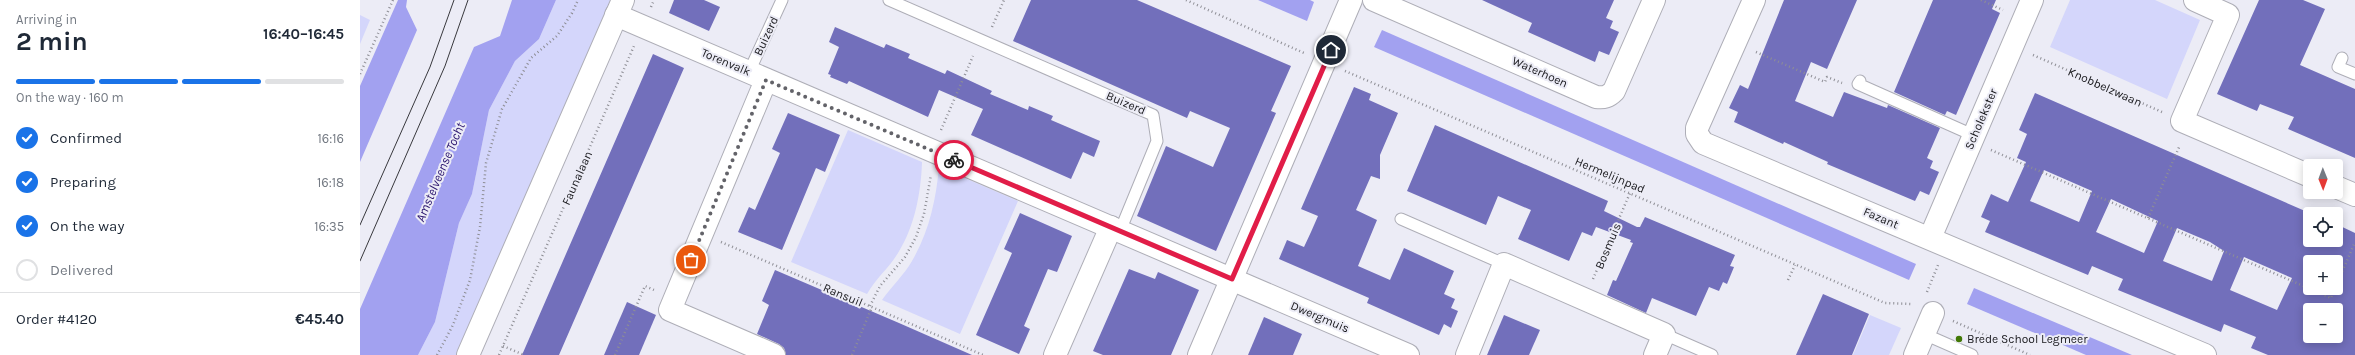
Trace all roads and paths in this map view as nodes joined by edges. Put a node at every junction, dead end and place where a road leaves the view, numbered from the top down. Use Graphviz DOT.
graph roads {
  1 [pos="393,0"];
  2 [pos="578,0"];
  3 [pos="654,0"];
  4 [pos="782,0"];
  5 [pos="889,0"];
  6 [pos="1004,0"];
  7 [pos="1186,0"];
  8 [pos="1351,0"];
  9 [pos="1374,0"];
  10 [pos="1654,0"];
  11 [pos="1754,0"];
  12 [pos="2032,0"];
  13 [pos="2195,0"];
  14 [pos="2231,7"];
  15 [pos="620,8"];
  16 [pos="643,27"];
  17 [pos="983,41"];
  18 [pos="1735,44"];
  19 [pos="2028,53"];
  20 [pos="2342,58"];
  21 [pos="1326,62"];
  22 [pos="360,74"];
  23 [pos="2355,74"];
  24 [pos="758,76"];
  25 [pos="1859,82"];
  26 [pos="2186,122"];
  27 [pos="1981,142"];
  28 [pos="932,151"];
  29 [pos="2303,173"];
  30 [pos="2343,190"];
  31 [pos="1630,193"];
  32 [pos="2355,195"];
  33 [pos="1401,218"];
  34 [pos="2148,218"];
  35 [pos="1115,229"];
  36 [pos="702,234"];
  37 [pos="1938,242"];
  38 [pos="2355,242"];
  39 [pos="1504,264"];
  40 [pos="1795,264"];
  41 [pos="2343,270"];
  42 [pos="1232,279"];
  43 [pos="1788,280"];
  44 [pos="2303,286"];
  45 [pos="2324,295"];
  46 [pos="2332,295"];
  47 [pos="675,299"];
  48 [pos="1585,299"];
  49 [pos="871,307"];
  50 [pos="1927,310"];
  51 [pos="1664,334"];
  52 [pos="1924,334"];
  53 [pos="503,346"];
  54 [pos="437,355"];
  55 [pos="468,355"];
  56 [pos="499,355"];
  57 [pos="524,355"];
  58 [pos="615,355"];
  59 [pos="774,355"];
  60 [pos="852,355"];
  61 [pos="983,355"];
  62 [pos="1055,355"];
  63 [pos="1199,355"];
  64 [pos="1408,355"];
  65 [pos="1467,355"];
  66 [pos="1655,355"];
  67 [pos="1712,355"];
  68 [pos="1915,355"];
  69 [pos="1972,355"];
  70 [pos="2030,355"];
  71 [pos="2204,355"];
  1 -- 22 [label="path"];
  2 -- 54 [label="path"];
  3 -- 16 [label="path, Faunalaan"];
  4 -- 24 [label="lane, Buizerd"];
  5 -- 17 [label="lane, Buizerd"];
  6 -- 17 [label="path"];
  7 -- 21 [label="path, Hermelijnpad"];
  8 -- 21 [label="street"];
  9 -- 10 [label="street, Waterhoen"];
  11 -- 18 [label="street, Fazant"];
  12 -- 27 [label="street, Scholekster"];
  13 -- 14 [label="street"];
  14 -- 26 [label="street"];
  15 -- 16 [label="street, Torenvalk"];
  15 -- 55 [label="street"];
  16 -- 24 [label="street, Torenvalk"];
  16 -- 53 [label="path, Faunalaan"];
  17 -- 28 [label="path"];
  17 -- 35 [label="lane, Buizerd"];
  18 -- 25 [label="path"];
  18 -- 37 [label="street, Fazant"];
  19 -- 26 [label="path, Knobbelzwaan"];
  20 -- 23 [label="lane"];
  21 -- 31 [label="path, Hermelijnpad"];
  21 -- 42 [label="street"];
  24 -- 28 [label="street, Torenvalk"];
  24 -- 36 [label="street"];
  25 -- 27 [label="lane"];
  26 -- 29 [label="street"];
  26 -- 34 [label="path"];
  27 -- 34 [label="path"];
  27 -- 37 [label="street, Scholekster"];
  28 -- 35 [label="street, Torenvalk"];
  28 -- 49 [label="path"];
  30 -- 32 [label="street"];
  31 -- 40 [label="path, Hermelijnpad"];
  31 -- 48 [label="path, Bosmuis"];
  33 -- 39 [label="lane"];
  34 -- 44 [label="path"];
  35 -- 42 [label="street, Torenvalk"];
  35 -- 62 [label="street"];
  36 -- 47 [label="street"];
  36 -- 49 [label="path, Ransuil"];
  37 -- 50 [label="path"];
  37 -- 71 [label="street, Fazant"];
  38 -- 41 [label="path"];
  39 -- 48 [label="street"];
  39 -- 65 [label="street"];
  40 -- 43 [label="path"];
  40 -- 50 [label="path, Hermelijnpad"];
  42 -- 63 [label="street"];
  42 -- 64 [label="street, Dwergmuis"];
  45 -- 46 [label="path"];
  47 -- 58 [label="path"];
  47 -- 59 [label="street"];
  48 -- 51 [label="street"];
  49 -- 60 [label="path"];
  49 -- 61 [label="path, Ransuil"];
  50 -- 52 [label="street"];
  50 -- 70 [label="path, Hermelijnpad"];
  51 -- 66 [label="street"];
  51 -- 67 [label="lane"];
  52 -- 68 [label="street"];
  52 -- 69 [label="lane"];
  53 -- 56 [label="path, Faunalaan"];
  53 -- 57 [label="path"];
}
